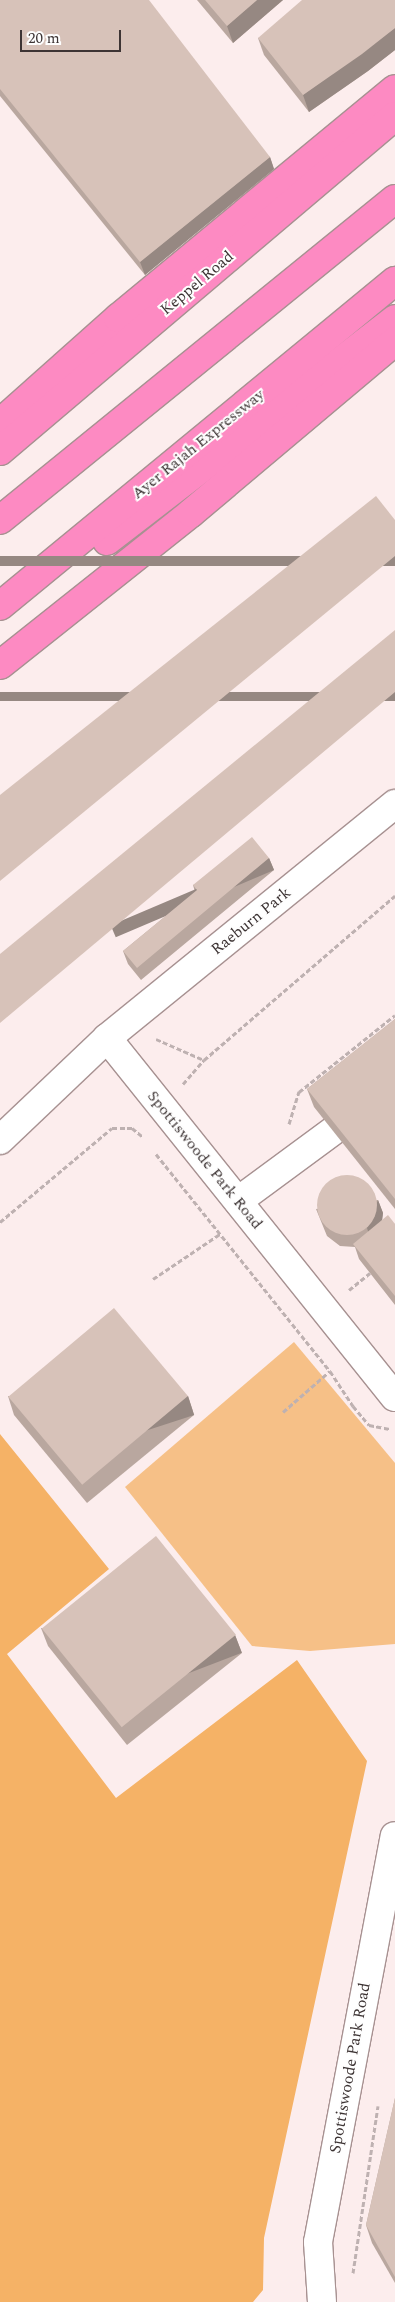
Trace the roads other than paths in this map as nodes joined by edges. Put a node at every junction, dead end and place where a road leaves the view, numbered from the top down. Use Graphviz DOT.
graph roads {
  1 [pos="395,89"];
  2 [pos="395,116"];
  3 [pos="395,199"];
  4 [pos="395,281"];
  5 [pos="395,319"];
  6 [pos="395,341"];
  7 [pos="0,423"];
  8 [pos="0,451"];
  9 [pos="0,520"];
  10 [pos="0,606"];
  11 [pos="0,624"];
  12 [pos="0,665"];
  13 [pos="395,804"];
  14 [pos="116,1032"];
  15 [pos="333,1131"];
  16 [pos="0,1140"];
  17 [pos="238,1202"];
  18 [pos="395,1397"];
  19 [pos="395,1836"];
  20 [pos="322,2302"];
  1 -- 7 [label="highway"];
  2 -- 8 [label="highway, Keppel Road"];
  3 -- 9 [label="highway"];
  4 -- 10 [label="highway, Ayer Rajah Expressway"];
  5 -- 11 [label="highway"];
  6 -- 12 [label="highway"];
  13 -- 14 [label="street, Raeburn Park"];
  14 -- 16 [label="street"];
  14 -- 17 [label="street, Spottiswoode Park Road"];
  15 -- 17 [label="street"];
  17 -- 18 [label="street, Spottiswoode Park Road"];
  19 -- 20 [label="street, Spottiswoode Park Road"];
}
